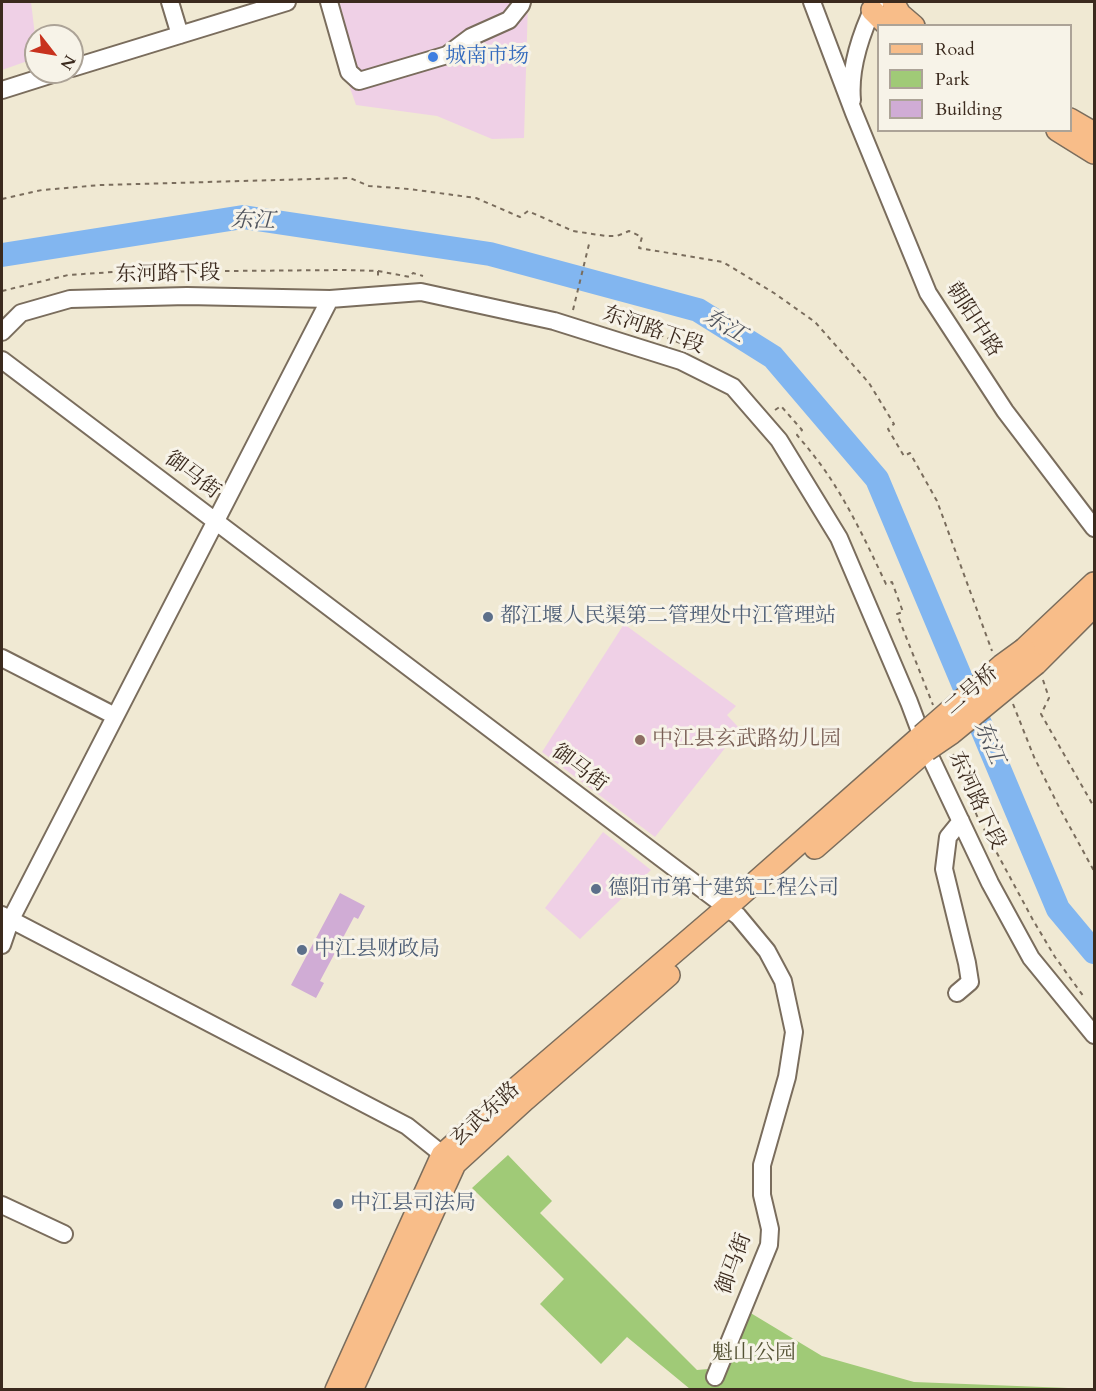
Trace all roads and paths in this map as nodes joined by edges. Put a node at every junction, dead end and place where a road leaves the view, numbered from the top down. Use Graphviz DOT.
graph roads {
  1 [pos="170,2"];
  2 [pos="286,2"];
  3 [pos="329,2"];
  4 [pos="522,2"];
  5 [pos="812,2"];
  6 [pos="893,2"];
  7 [pos="870,4"];
  8 [pos="886,24"];
  9 [pos="912,24"];
  10 [pos="180,34"];
  11 [pos="84,64"];
  12 [pos="24,83"];
  13 [pos="2,90"];
  14 [pos="854,113"];
  15 [pos="1072,120"];
  16 [pos="1060,132"];
  17 [pos="1095,133"];
  18 [pos="1095,153"];
  19 [pos="2,199"];
  20 [pos="590,240"];
  21 [pos="378,271"];
  22 [pos="378,279"];
  23 [pos="430,279"];
  24 [pos="2,291"];
  25 [pos="330,299"];
  26 [pos="571,316"];
  27 [pos="2,332"];
  28 [pos="651,340"];
  29 [pos="684,351"];
  30 [pos="2,360"];
  31 [pos="775,411"];
  32 [pos="215,522"];
  33 [pos="1095,528"];
  34 [pos="1095,583"];
  35 [pos="1095,606"];
  36 [pos="992,651"];
  37 [pos="2,658"];
  38 [pos="1033,658"];
  39 [pos="1013,704"];
  40 [pos="935,710"];
  41 [pos="115,716"];
  42 [pos="925,743"];
  43 [pos="952,752"];
  44 [pos="1095,807"];
  45 [pos="961,821"];
  46 [pos="1095,871"];
  47 [pos="732,912"];
  48 [pos="6,917"];
  49 [pos="2,945"];
  50 [pos="957,993"];
  51 [pos="1088,1002"];
  52 [pos="1095,1035"];
  53 [pos="448,1160"];
  54 [pos="2,1206"];
  55 [pos="64,1234"];
  56 [pos="715,1377"];
  57 [pos="336,1389"];
  58 [pos="352,1389"];
  1 -- 10 [label="street"];
  2 -- 10 [label="street"];
  3 -- 4 [label="street"];
  5 -- 14 [label="street, 朝阳中路"];
  6 -- 9 [label="main road"];
  7 -- 8 [label="main road"];
  7 -- 14 [label="street"];
  10 -- 11 [label="street"];
  12 -- 13 [label="street"];
  14 -- 33 [label="street, 朝阳中路"];
  15 -- 17 [label="main road"];
  16 -- 18 [label="main road"];
  19 -- 36 [label="path"];
  20 -- 26 [label="path"];
  21 -- 22 [label="path"];
  21 -- 23 [label="path"];
  21 -- 24 [label="path"];
  25 -- 27 [label="street, 东河路下段"];
  25 -- 32 [label="street"];
  25 -- 42 [label="street, 东河路下段"];
  28 -- 29 [label="path"];
  30 -- 32 [label="street, 御马街"];
  31 -- 40 [label="path"];
  32 -- 41 [label="street"];
  32 -- 47 [label="street, 御马街"];
  34 -- 38 [label="main road"];
  35 -- 38 [label="main road"];
  37 -- 41 [label="street"];
  38 -- 42 [label="main road, 二号桥, bridge"];
  38 -- 44 [label="path"];
  39 -- 46 [label="path"];
  41 -- 48 [label="street"];
  42 -- 45 [label="street, 东河路下段"];
  42 -- 47 [label="main road, 二号桥"];
  43 -- 51 [label="path"];
  45 -- 50 [label="street"];
  45 -- 52 [label="street, 东河路下段"];
  47 -- 53 [label="main road, 玄武东路"];
  47 -- 56 [label="street, 御马街"];
  48 -- 49 [label="street"];
  48 -- 53 [label="street"];
  53 -- 57 [label="main road, 玄武东路"];
  53 -- 58 [label="main road, 玄武东路"];
  54 -- 55 [label="street"];
}
